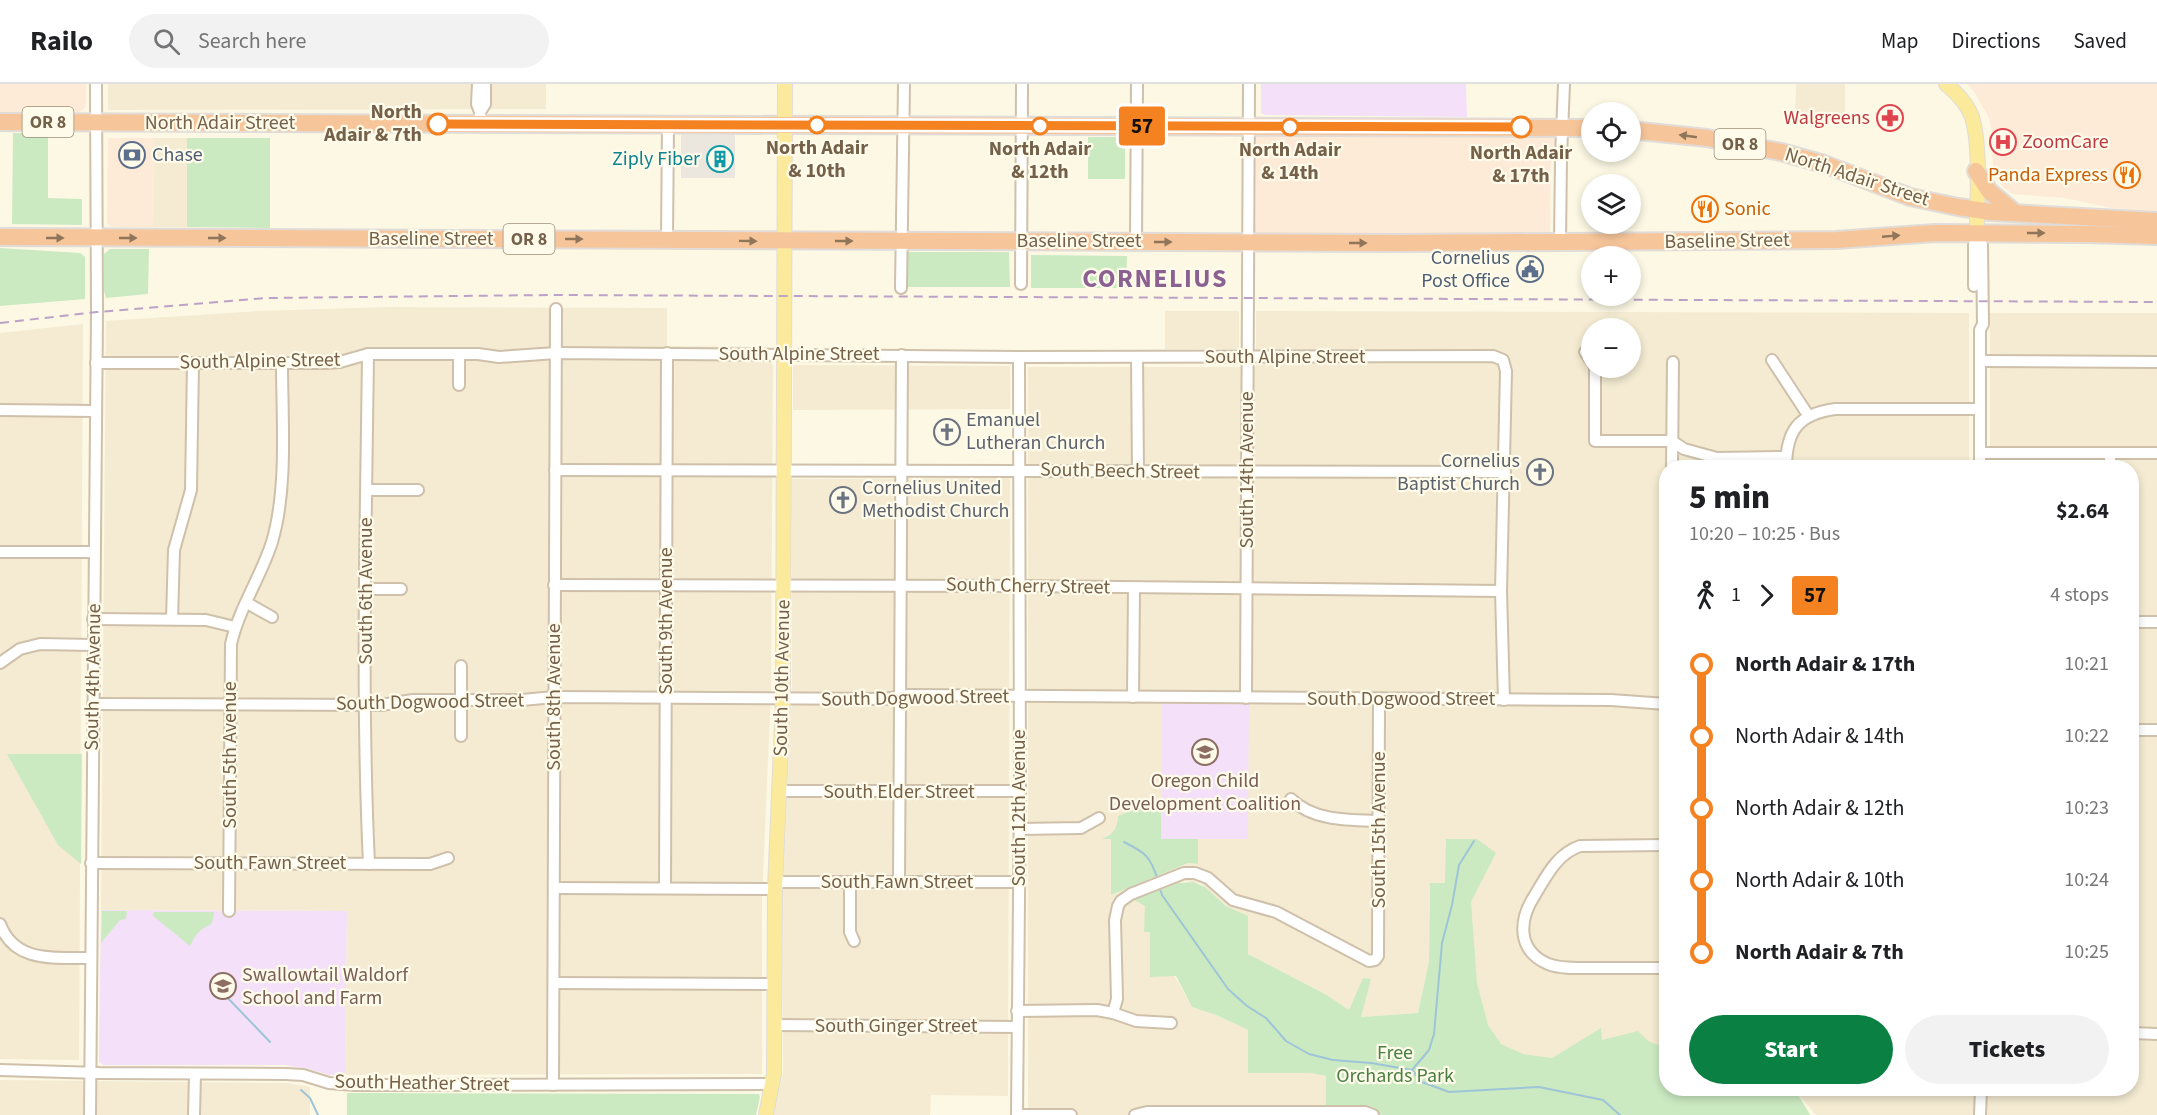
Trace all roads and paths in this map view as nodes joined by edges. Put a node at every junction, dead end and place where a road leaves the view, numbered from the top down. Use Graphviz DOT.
graph roads {
  1 [pos="96,84"];
  2 [pos="478,84"];
  3 [pos="485,84"];
  4 [pos="785,84"];
  5 [pos="904,84"];
  6 [pos="1022,84"];
  7 [pos="1137,84"];
  8 [pos="1249,84"];
  9 [pos="1564,84"];
  10 [pos="1946,84"];
  11 [pos="480,118"];
  12 [pos="0,122"];
  13 [pos="97,123"];
  14 [pos="668,124"];
  15 [pos="785,124"];
  16 [pos="904,125"];
  17 [pos="1022,126"];
  18 [pos="1137,126"];
  19 [pos="1249,127"];
  20 [pos="1562,127"];
  21 [pos="1581,128"];
  22 [pos="1641,131"];
  23 [pos="1976,171"];
  24 [pos="1977,210"];
  25 [pos="2014,213"];
  26 [pos="2088,216"];
  27 [pos="2157,221"];
  28 [pos="1935,233"];
  29 [pos="1977,233"];
  30 [pos="2157,236"];
  31 [pos="0,237"];
  32 [pos="97,238"];
  33 [pos="667,240"];
  34 [pos="785,241"];
  35 [pos="901,241"];
  36 [pos="1021,241"];
  37 [pos="1136,242"];
  38 [pos="1248,242"];
  39 [pos="1560,243"];
  40 [pos="1021,284"];
  41 [pos="901,288"];
  42 [pos="556,309"];
  43 [pos="556,353"];
  44 [pos="667,353"];
  45 [pos="368,354"];
  46 [pos="459,354"];
  47 [pos="784,355"];
  48 [pos="902,355"];
  49 [pos="1019,357"];
  50 [pos="1137,357"];
  51 [pos="1248,357"];
  52 [pos="1772,360"];
  53 [pos="1980,361"];
  54 [pos="1673,362"];
  55 [pos="2157,362"];
  56 [pos="96,363"];
  57 [pos="193,363"];
  58 [pos="282,363"];
  59 [pos="1595,378"];
  60 [pos="459,385"];
  61 [pos="1980,409"];
  62 [pos="0,410"];
  63 [pos="96,411"];
  64 [pos="1808,415"];
  65 [pos="1672,441"];
  66 [pos="1980,453"];
  67 [pos="2110,453"];
  68 [pos="2157,453"];
  69 [pos="1672,460"];
  70 [pos="1745,460"];
  71 [pos="1787,460"];
  72 [pos="1980,460"];
  73 [pos="2110,460"];
  74 [pos="555,470"];
  75 [pos="667,470"];
  76 [pos="784,470"];
  77 [pos="901,470"];
  78 [pos="1019,470"];
  79 [pos="1138,472"];
  80 [pos="1247,472"];
  81 [pos="1504,472"];
  82 [pos="367,490"];
  83 [pos="418,490"];
  84 [pos="0,552"];
  85 [pos="94,552"];
  86 [pos="554,585"];
  87 [pos="666,585"];
  88 [pos="783,585"];
  89 [pos="900,585"];
  90 [pos="1019,586"];
  91 [pos="1246,587"];
  92 [pos="1134,588"];
  93 [pos="366,589"];
  94 [pos="401,589"];
  95 [pos="1501,591"];
  96 [pos="247,603"];
  97 [pos="272,617"];
  98 [pos="93,619"];
  99 [pos="172,619"];
  100 [pos="2139,622"];
  101 [pos="2157,622"];
  102 [pos="235,627"];
  103 [pos="93,645"];
  104 [pos="0,663"];
  105 [pos="461,666"];
  106 [pos="1019,696"];
  107 [pos="554,697"];
  108 [pos="900,697"];
  109 [pos="1133,697"];
  110 [pos="666,698"];
  111 [pos="1246,698"];
  112 [pos="783,699"];
  113 [pos="1379,699"];
  114 [pos="461,700"];
  115 [pos="1503,700"];
  116 [pos="1659,703"];
  117 [pos="93,704"];
  118 [pos="230,705"];
  119 [pos="366,705"];
  120 [pos="2139,730"];
  121 [pos="2157,730"];
  122 [pos="461,736"];
  123 [pos="779,791"];
  124 [pos="1020,791"];
  125 [pos="899,792"];
  126 [pos="1291,799"];
  127 [pos="1099,818"];
  128 [pos="1378,821"];
  129 [pos="1019,829"];
  130 [pos="1659,845"];
  131 [pos="448,858"];
  132 [pos="91,863"];
  133 [pos="230,863"];
  134 [pos="369,864"];
  135 [pos="899,882"];
  136 [pos="1019,882"];
  137 [pos="850,883"];
  138 [pos="775,885"];
  139 [pos="554,888"];
  140 [pos="665,888"];
  141 [pos="229,911"];
  142 [pos="0,924"];
  143 [pos="2,939"];
  144 [pos="854,941"];
  145 [pos="90,958"];
  146 [pos="1659,968"];
  147 [pos="554,983"];
  148 [pos="775,984"];
  149 [pos="1017,1011"];
  150 [pos="1113,1013"];
  151 [pos="1171,1023"];
  152 [pos="775,1026"];
  153 [pos="1017,1027"];
  154 [pos="2139,1033"];
  155 [pos="2157,1034"];
  156 [pos="0,1070"];
  157 [pos="90,1072"];
  158 [pos="195,1074"];
  159 [pos="772,1084"];
  160 [pos="553,1085"];
  161 [pos="1981,1096"];
  162 [pos="1197,1113"];
  163 [pos="90,1115"];
  164 [pos="194,1115"];
  165 [pos="766,1115"];
  166 [pos="1017,1115"];
  167 [pos="1071,1115"];
  168 [pos="1135,1115"];
  169 [pos="1373,1115"];
  170 [pos="1980,1115"];
  1 -- 13 [label="street, South 4th Avenue"];
  2 -- 11 [label="street"];
  3 -- 11 [label="street"];
  4 -- 15 [label="main road, South 10th Avenue"];
  5 -- 16 [label="street"];
  6 -- 17 [label="street"];
  7 -- 18 [label="street"];
  8 -- 19 [label="street, South 14th Avenue"];
  9 -- 20 [label="street"];
  10 -- 23 [label="main road"];
  11 -- 13 [label="highway, North Adair Street / OR 8"];
  11 -- 14 [label="highway, North Adair Street / OR 8"];
  12 -- 13 [label="highway, North Adair Street / OR 8"];
  13 -- 32 [label="street, South 4th Avenue"];
  14 -- 15 [label="highway, North Adair Street / OR 8"];
  14 -- 33 [label="street"];
  15 -- 16 [label="highway, North Adair Street / OR 8"];
  15 -- 34 [label="main road, South 10th Avenue"];
  16 -- 17 [label="highway, North Adair Street / OR 8"];
  16 -- 35 [label="street"];
  17 -- 18 [label="highway, North Adair Street / OR 8"];
  17 -- 36 [label="street"];
  18 -- 19 [label="highway, North Adair Street / OR 8"];
  18 -- 37 [label="street"];
  19 -- 20 [label="highway, North Adair Street / OR 8"];
  19 -- 38 [label="street, South 14th Avenue"];
  20 -- 21 [label="highway, North Adair Street / OR 8"];
  20 -- 39 [label="street"];
  24 -- 22 [label="highway, North Adair Street / OR 8, one-way"];
  23 -- 24 [label="main road"];
  23 -- 25 [label="highway"];
  24 -- 25 [label="highway, North Adair Street / OR 8"];
  24 -- 28 [label="highway"];
  24 -- 29 [label="main road"];
  25 -- 26 [label="highway, North Adair Street / OR 8"];
  26 -- 27 [label="highway, North Adair Street / OR 8"];
  26 -- 29 [label="highway"];
  28 -- 29 [label="highway, Baseline Street / OR 8"];
  39 -- 28 [label="highway, Baseline Street / OR 8, one-way"];
  29 -- 30 [label="highway, Baseline Street / OR 8, one-way"];
  29 -- 53 [label="street"];
  31 -- 32 [label="highway, Baseline Street / OR 8, one-way"];
  32 -- 33 [label="highway, Baseline Street / OR 8, one-way"];
  32 -- 56 [label="street, South 4th Avenue"];
  33 -- 34 [label="highway, Baseline Street / OR 8, one-way"];
  34 -- 35 [label="highway, Baseline Street / OR 8, one-way"];
  34 -- 47 [label="main road, South 10th Avenue"];
  35 -- 36 [label="highway, Baseline Street / OR 8"];
  35 -- 41 [label="street"];
  36 -- 37 [label="highway, Baseline Street / OR 8"];
  36 -- 40 [label="street"];
  37 -- 38 [label="highway, Baseline Street / OR 8, one-way"];
  38 -- 39 [label="highway, Baseline Street / OR 8, one-way"];
  38 -- 51 [label="street, South 14th Avenue"];
  42 -- 43 [label="street, South 8th Avenue"];
  43 -- 44 [label="street, South Alpine Street"];
  43 -- 46 [label="street, South Alpine Street"];
  43 -- 74 [label="street, South 8th Avenue"];
  44 -- 47 [label="street, South Alpine Street"];
  44 -- 75 [label="street, South 9th Avenue"];
  45 -- 46 [label="street, South Alpine Street"];
  45 -- 58 [label="street, South Alpine Street"];
  45 -- 82 [label="street, South 6th Avenue"];
  46 -- 60 [label="street"];
  47 -- 48 [label="street, South Alpine Street"];
  47 -- 76 [label="main road, South 10th Avenue"];
  48 -- 49 [label="street, South Alpine Street"];
  48 -- 77 [label="street"];
  49 -- 50 [label="street, South Alpine Street"];
  49 -- 78 [label="street, South 12th Avenue"];
  50 -- 51 [label="street, South Alpine Street"];
  50 -- 79 [label="street"];
  51 -- 80 [label="street, South 14th Avenue"];
  51 -- 81 [label="street, South Alpine Street"];
  52 -- 64 [label="street"];
  53 -- 55 [label="street"];
  53 -- 61 [label="street"];
  54 -- 65 [label="street"];
  56 -- 57 [label="street, South Alpine Street"];
  56 -- 63 [label="street, South 4th Avenue"];
  57 -- 58 [label="street, South Alpine Street"];
  57 -- 99 [label="street"];
  58 -- 96 [label="street, South 5th Avenue"];
  59 -- 65 [label="street"];
  61 -- 64 [label="street"];
  61 -- 66 [label="street"];
  62 -- 63 [label="street"];
  63 -- 85 [label="street, South 4th Avenue"];
  64 -- 71 [label="street"];
  65 -- 69 [label="street"];
  65 -- 70 [label="street"];
  66 -- 67 [label="street"];
  66 -- 72 [label="street"];
  67 -- 68 [label="street"];
  67 -- 73 [label="street"];
  74 -- 75 [label="street, South Beech Street"];
  74 -- 86 [label="street, South 8th Avenue"];
  75 -- 76 [label="street, South Beech Street"];
  75 -- 87 [label="street, South 9th Avenue"];
  76 -- 77 [label="street, South Beech Street"];
  76 -- 88 [label="main road, South 10th Avenue"];
  77 -- 78 [label="street, South Beech Street"];
  77 -- 89 [label="street"];
  78 -- 79 [label="street, South Beech Street"];
  78 -- 90 [label="street, South 12th Avenue"];
  79 -- 80 [label="street, South Beech Street"];
  80 -- 81 [label="street, South Beech Street"];
  80 -- 91 [label="street, South 14th Avenue"];
  81 -- 95 [label="street"];
  82 -- 83 [label="street"];
  82 -- 93 [label="street, South 6th Avenue"];
  84 -- 85 [label="street"];
  85 -- 98 [label="street, South 4th Avenue"];
  86 -- 87 [label="street, South Cherry Street"];
  86 -- 107 [label="street, South 8th Avenue"];
  87 -- 88 [label="street, South Cherry Street"];
  87 -- 110 [label="street, South 9th Avenue"];
  88 -- 89 [label="street, South Cherry Street"];
  88 -- 112 [label="main road, South 10th Avenue"];
  89 -- 90 [label="street, South Cherry Street"];
  89 -- 108 [label="street"];
  90 -- 92 [label="street, South Cherry Street"];
  90 -- 106 [label="street, South 12th Avenue"];
  91 -- 92 [label="street, South Cherry Street"];
  91 -- 95 [label="street, South Cherry Street"];
  91 -- 111 [label="street, South 14th Avenue"];
  92 -- 109 [label="street"];
  93 -- 94 [label="street"];
  93 -- 119 [label="street, South 6th Avenue"];
  95 -- 115 [label="street"];
  96 -- 97 [label="street"];
  96 -- 102 [label="street, South 5th Avenue"];
  98 -- 99 [label="street"];
  98 -- 103 [label="street, South 4th Avenue"];
  99 -- 102 [label="street"];
  100 -- 101 [label="street"];
  102 -- 118 [label="street, South 5th Avenue"];
  103 -- 104 [label="street"];
  103 -- 117 [label="street, South 4th Avenue"];
  105 -- 114 [label="street"];
  106 -- 108 [label="street, South Dogwood Street"];
  106 -- 109 [label="street, South Dogwood Street"];
  106 -- 124 [label="street, South 12th Avenue"];
  107 -- 110 [label="street, South Dogwood Street"];
  107 -- 114 [label="street, South Dogwood Street"];
  107 -- 139 [label="street, South 8th Avenue"];
  108 -- 112 [label="street, South Dogwood Street"];
  108 -- 125 [label="street"];
  109 -- 111 [label="street, South Dogwood Street"];
  110 -- 112 [label="street, South Dogwood Street"];
  110 -- 140 [label="street, South 9th Avenue"];
  111 -- 113 [label="street, South Dogwood Street"];
  112 -- 123 [label="main road, South 10th Avenue"];
  113 -- 115 [label="street, South Dogwood Street"];
  113 -- 128 [label="street, South 15th Avenue"];
  114 -- 119 [label="street, South Dogwood Street"];
  114 -- 122 [label="street"];
  115 -- 116 [label="street, South Dogwood Street"];
  117 -- 118 [label="street, South Dogwood Street"];
  117 -- 132 [label="street, South 4th Avenue"];
  118 -- 119 [label="street, South Dogwood Street"];
  118 -- 133 [label="street, South 5th Avenue"];
  119 -- 134 [label="street, South 6th Avenue"];
  120 -- 121 [label="street"];
  123 -- 125 [label="street, South Elder Street"];
  123 -- 138 [label="main road, South 10th Avenue"];
  124 -- 125 [label="street, South Elder Street"];
  124 -- 129 [label="street, South 12th Avenue"];
  125 -- 135 [label="street"];
  126 -- 128 [label="street"];
  127 -- 129 [label="street"];
  128 -- 150 [label="street, South 15th Avenue"];
  129 -- 136 [label="street, South 12th Avenue"];
  130 -- 146 [label="street"];
  131 -- 134 [label="street, South Fawn Street"];
  132 -- 133 [label="street, South Fawn Street"];
  132 -- 145 [label="street, South 4th Avenue"];
  133 -- 134 [label="street, South Fawn Street"];
  133 -- 141 [label="street, South 5th Avenue"];
  135 -- 136 [label="street, South Fawn Street"];
  135 -- 137 [label="street, South Fawn Street"];
  136 -- 149 [label="street, South 12th Avenue"];
  137 -- 138 [label="street, South Fawn Street"];
  137 -- 144 [label="street"];
  138 -- 140 [label="street, South Fawn Street"];
  138 -- 148 [label="main road, South 10th Avenue"];
  139 -- 140 [label="street, South Fawn Street"];
  139 -- 147 [label="street, South 8th Avenue"];
  142 -- 143 [label="street"];
  143 -- 145 [label="street"];
  145 -- 157 [label="street, South 4th Avenue"];
  147 -- 148 [label="street"];
  147 -- 160 [label="street, South 8th Avenue"];
  148 -- 152 [label="main road, South 10th Avenue"];
  149 -- 150 [label="street"];
  149 -- 153 [label="street, South 12th Avenue"];
  150 -- 151 [label="street"];
  152 -- 153 [label="street, South Ginger Street"];
  152 -- 159 [label="main road, South 10th Avenue"];
  153 -- 166 [label="street, South 12th Avenue"];
  154 -- 155 [label="street"];
  156 -- 157 [label="street, South Heather Street"];
  157 -- 158 [label="street, South Heather Street"];
  157 -- 163 [label="street, South 4th Avenue"];
  158 -- 160 [label="street, South Heather Street"];
  158 -- 164 [label="street"];
  159 -- 160 [label="street, South Heather Street"];
  159 -- 165 [label="main road, South 10th Avenue"];
  161 -- 170 [label="street"];
  162 -- 168 [label="street"];
  162 -- 169 [label="street"];
  166 -- 167 [label="street"];
}
